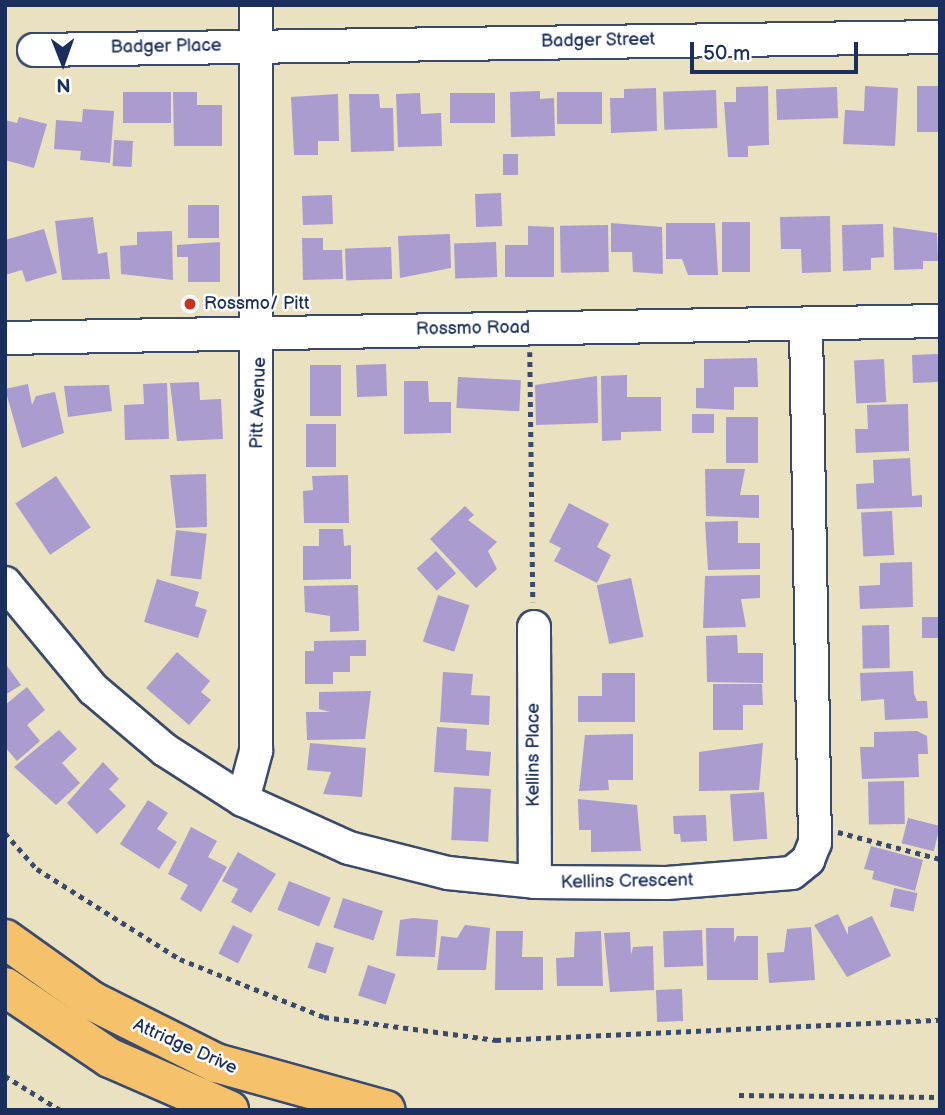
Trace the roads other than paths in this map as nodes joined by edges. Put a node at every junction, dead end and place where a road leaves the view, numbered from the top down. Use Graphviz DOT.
graph roads {
  1 [pos="256,5"];
  2 [pos="940,37"];
  3 [pos="256,45"];
  4 [pos="34,50"];
  5 [pos="940,321"];
  6 [pos="806,325"];
  7 [pos="261,332"];
  8 [pos="5,338"];
  9 [pos="5,583"];
  10 [pos="534,627"];
  11 [pos="243,800"];
  12 [pos="535,882"];
  13 [pos="5,939"];
  14 [pos="5,987"];
  15 [pos="229,1110"];
  16 [pos="386,1110"];
  1 -- 3 [label="street, Pitt Avenue"];
  2 -- 3 [label="street, Badger Street"];
  3 -- 4 [label="street, Badger Place"];
  3 -- 7 [label="street, Pitt Avenue"];
  5 -- 6 [label="street, Rossmo Road"];
  6 -- 7 [label="street, Rossmo Road"];
  6 -- 12 [label="street, Kellins Crescent"];
  7 -- 8 [label="street, Rossmo Road"];
  7 -- 11 [label="street, Pitt Avenue"];
  9 -- 11 [label="street, Kellins Crescent"];
  10 -- 12 [label="street, Kellins Place"];
  11 -- 12 [label="street, Kellins Crescent"];
  13 -- 16 [label="main road, Attridge Drive"];
  14 -- 15 [label="main road"];
}
